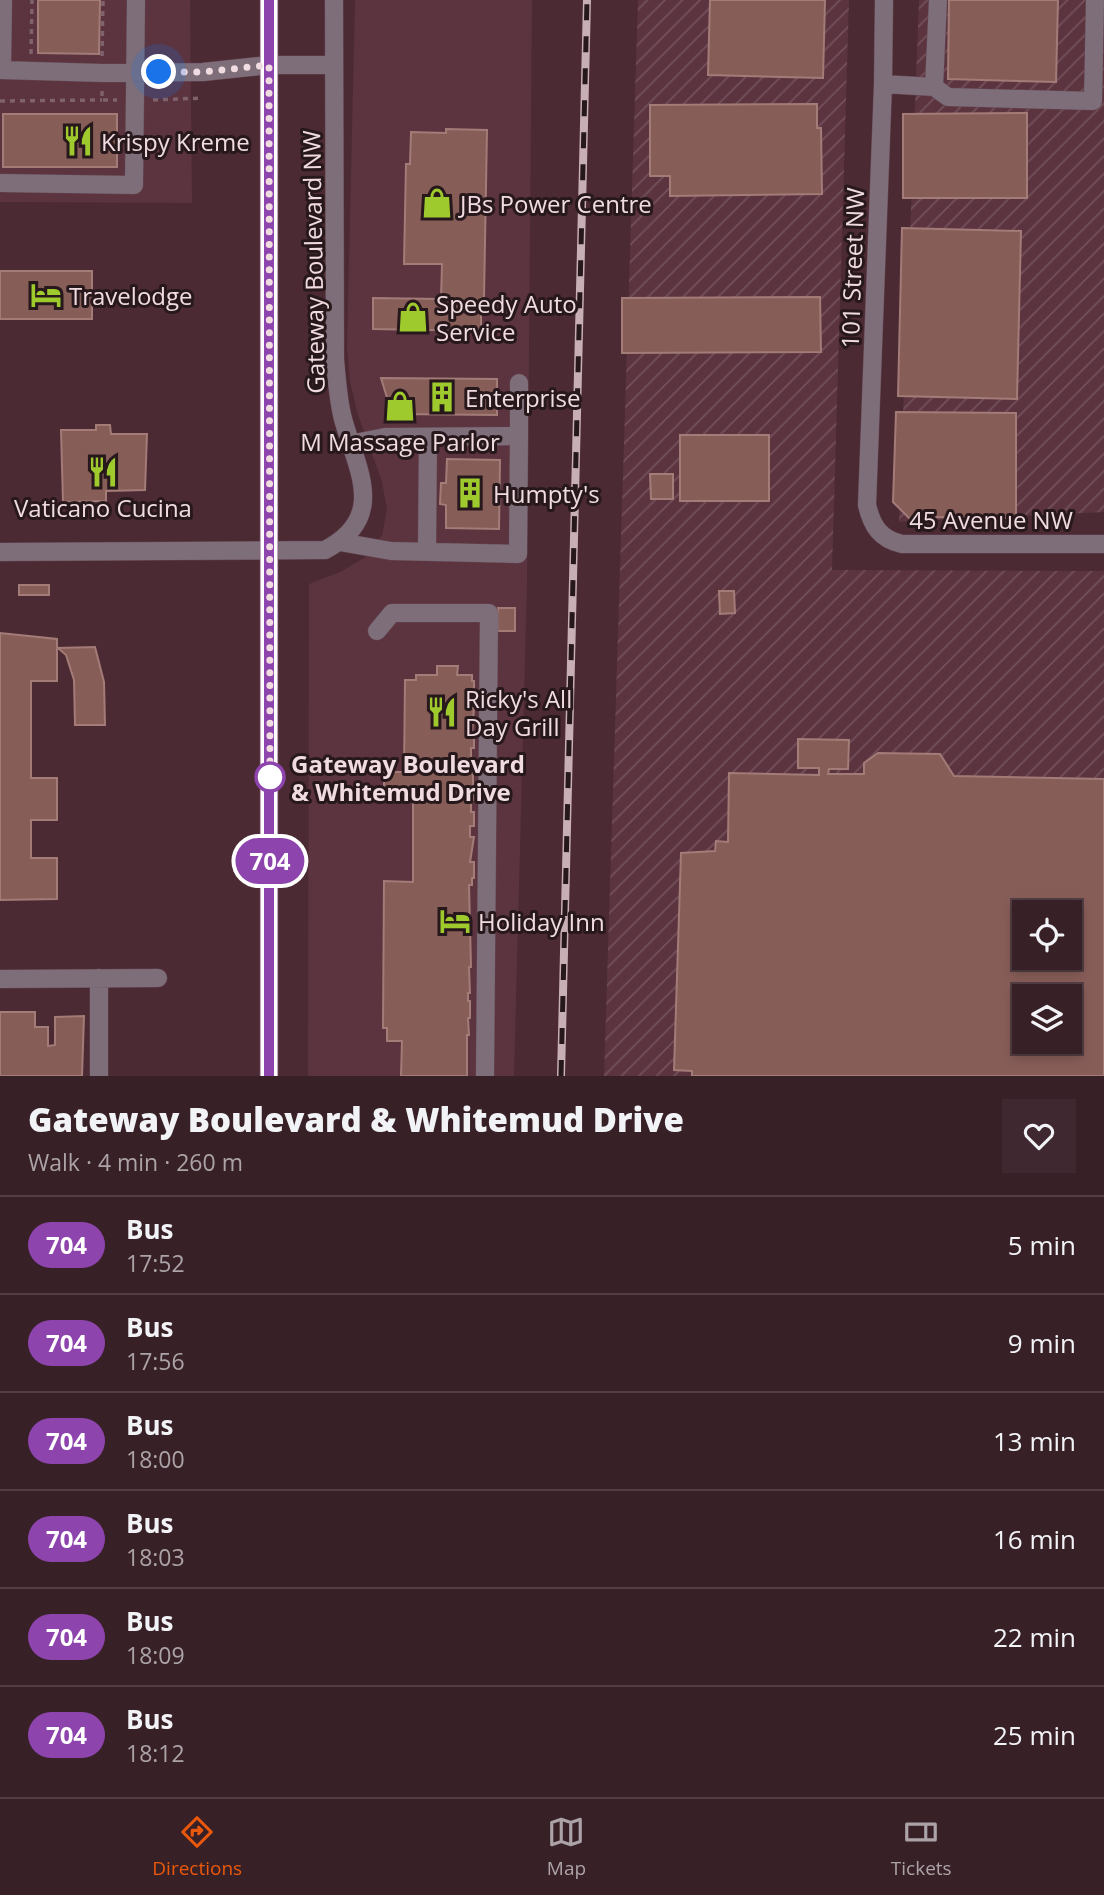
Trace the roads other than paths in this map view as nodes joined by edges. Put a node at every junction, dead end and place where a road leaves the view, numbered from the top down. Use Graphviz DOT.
graph roads {
  1 [pos="3,0"];
  2 [pos="136,0"];
  3 [pos="269,0"];
  4 [pos="334,0"];
  5 [pos="884,0"];
  6 [pos="938,0"];
  7 [pos="1095,0"];
  8 [pos="269,65"];
  9 [pos="334,65"];
  10 [pos="1,70"];
  11 [pos="137,72"];
  12 [pos="883,84"];
  13 [pos="934,87"];
  14 [pos="0,183"];
  15 [pos="519,383"];
  16 [pos="519,436"];
  17 [pos="428,437"];
  18 [pos="350,444"];
  19 [pos="880,534"];
  20 [pos="340,542"];
  21 [pos="1104,544"];
  22 [pos="269,551"];
  23 [pos="427,551"];
  24 [pos="0,552"];
  25 [pos="377,631"];
  26 [pos="99,978"];
  27 [pos="158,978"];
  28 [pos="0,979"];
  29 [pos="99,1076"];
  30 [pos="269,1076"];
  31 [pos="485,1076"];
  1 -- 10 [label="street"];
  2 -- 11 [label="street"];
  3 -- 8 [label="main road, Gateway Boulevard NW"];
  4 -- 9 [label="street, Gateway Boulevard NW"];
  5 -- 12 [label="street, 101 Street NW"];
  6 -- 13 [label="street"];
  7 -- 13 [label="street"];
  8 -- 9 [label="street"];
  8 -- 11 [label="street"];
  8 -- 22 [label="main road, Gateway Boulevard NW"];
  9 -- 18 [label="street, Gateway Boulevard NW"];
  10 -- 11 [label="street"];
  11 -- 14 [label="street"];
  12 -- 13 [label="street"];
  12 -- 19 [label="street, 101 Street NW"];
  15 -- 16 [label="street"];
  16 -- 17 [label="street"];
  16 -- 23 [label="street"];
  17 -- 18 [label="street"];
  17 -- 23 [label="street"];
  18 -- 20 [label="street, Gateway Boulevard NW"];
  19 -- 21 [label="street, 45 Avenue NW"];
  20 -- 22 [label="street"];
  20 -- 23 [label="street"];
  22 -- 24 [label="street"];
  22 -- 30 [label="main road, Gateway Boulevard NW"];
  25 -- 31 [label="street"];
  26 -- 27 [label="street"];
  26 -- 28 [label="street"];
  26 -- 29 [label="street"];
}
